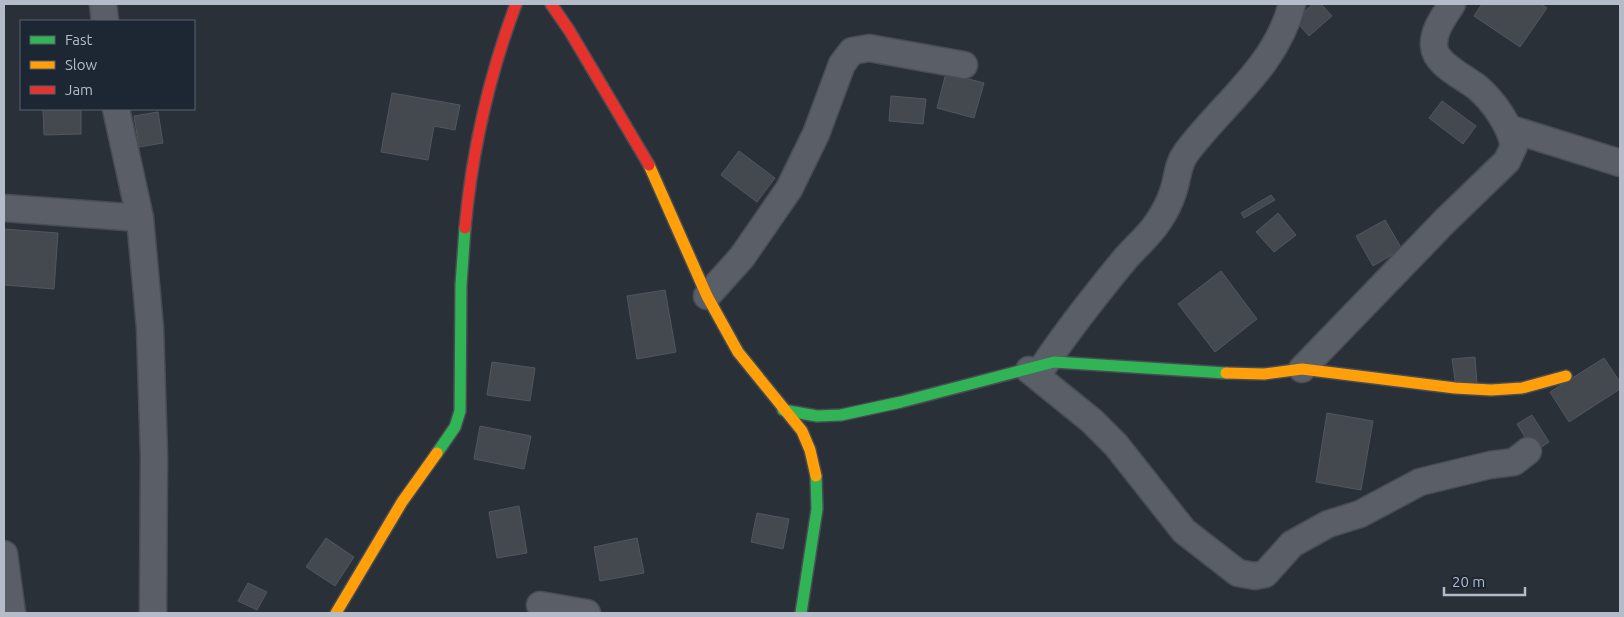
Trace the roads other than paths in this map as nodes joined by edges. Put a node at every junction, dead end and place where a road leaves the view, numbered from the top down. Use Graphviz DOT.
graph roads {
  1 [pos="104,4"];
  2 [pos="516,4"];
  3 [pos="551,4"];
  4 [pos="1292,4"];
  5 [pos="1452,4"];
  6 [pos="105,20"];
  7 [pos="964,65"];
  8 [pos="116,110"];
  9 [pos="1508,128"];
  10 [pos="1620,163"];
  11 [pos="4,208"];
  12 [pos="140,218"];
  13 [pos="707,296"];
  14 [pos="1037,367"];
  15 [pos="1302,369"];
  16 [pos="1566,376"];
  17 [pos="783,410"];
  18 [pos="1528,451"];
  19 [pos="4,554"];
  20 [pos="540,606"];
  21 [pos="12,613"];
  22 [pos="153,613"];
  23 [pos="336,613"];
  24 [pos="587,613"];
  25 [pos="802,613"];
  1 -- 6 [label="street"];
  2 -- 23 [label="street"];
  3 -- 13 [label="street"];
  4 -- 14 [label="street"];
  5 -- 9 [label="street"];
  7 -- 13 [label="street"];
  8 -- 12 [label="street"];
  9 -- 10 [label="street"];
  9 -- 15 [label="street"];
  11 -- 12 [label="street"];
  12 -- 22 [label="street"];
  13 -- 17 [label="street"];
  14 -- 15 [label="street"];
  14 -- 17 [label="street"];
  14 -- 18 [label="street"];
  15 -- 16 [label="street"];
  17 -- 25 [label="street"];
  19 -- 21 [label="street"];
  20 -- 24 [label="street"];
}
